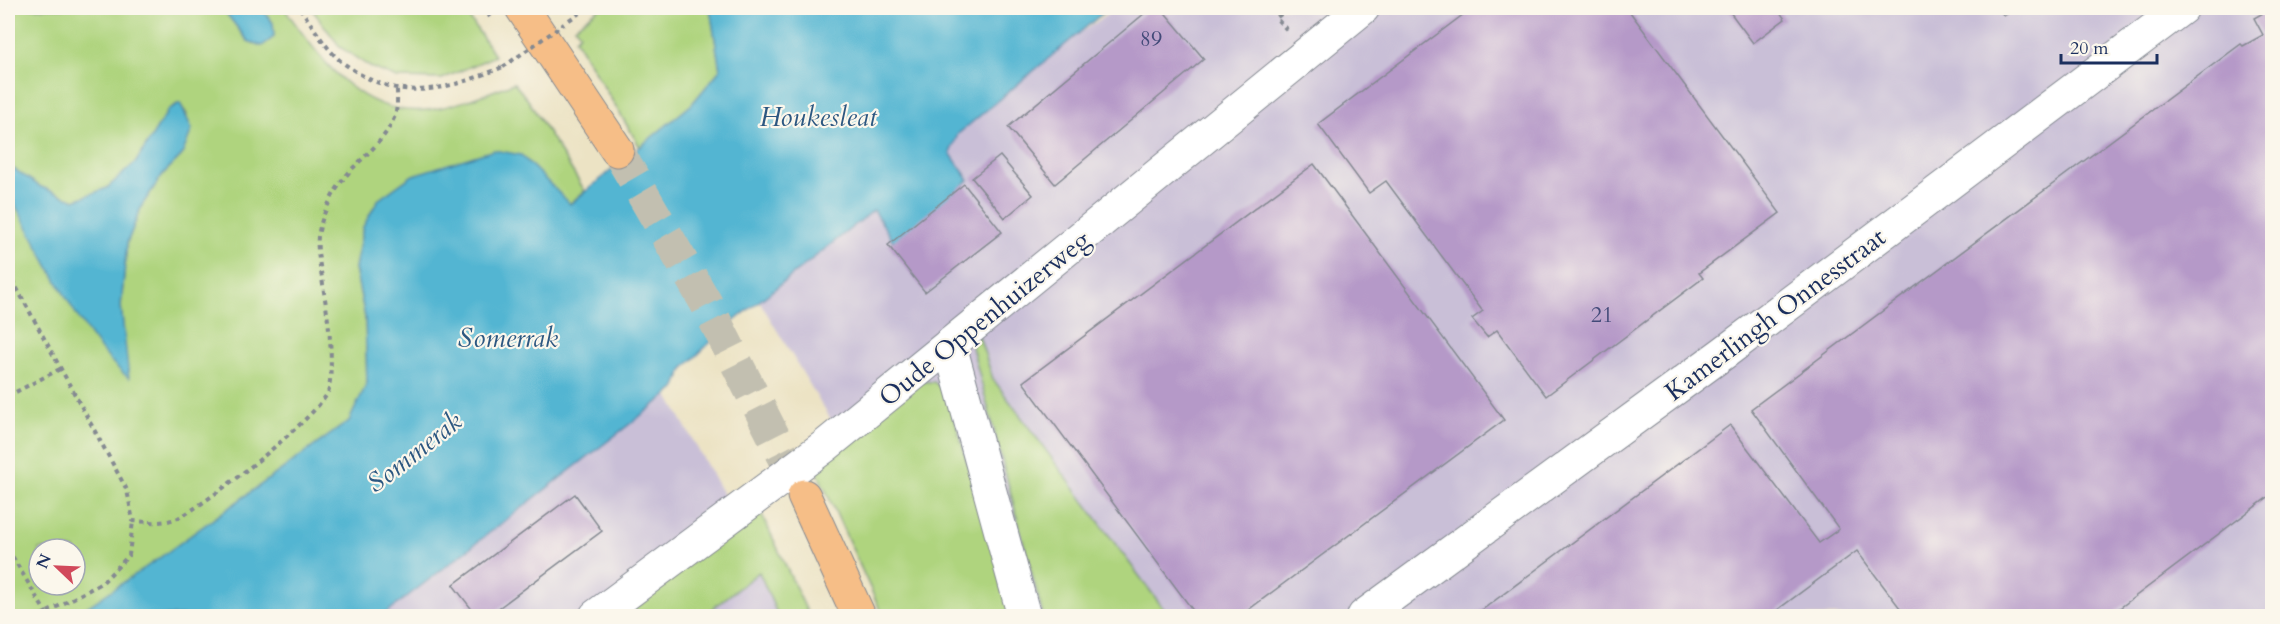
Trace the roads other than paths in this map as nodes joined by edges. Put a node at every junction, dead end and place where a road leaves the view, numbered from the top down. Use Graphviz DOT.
graph roads {
  1 [pos="522,8"];
  2 [pos="1363,8"];
  3 [pos="2182,8"];
  4 [pos="617,150"];
  5 [pos="950,346"];
  6 [pos="804,496"];
  7 [pos="596,616"];
  8 [pos="859,616"];
  9 [pos="1024,616"];
  10 [pos="1364,616"];
  1 -- 4 [label="main road"];
  2 -- 5 [label="street, Oude Oppenhuizerweg"];
  3 -- 10 [label="street, Kamerlingh Onnesstraat"];
  5 -- 7 [label="street, Oude Oppenhuizerweg"];
  5 -- 9 [label="street"];
  6 -- 8 [label="main road"];
}
